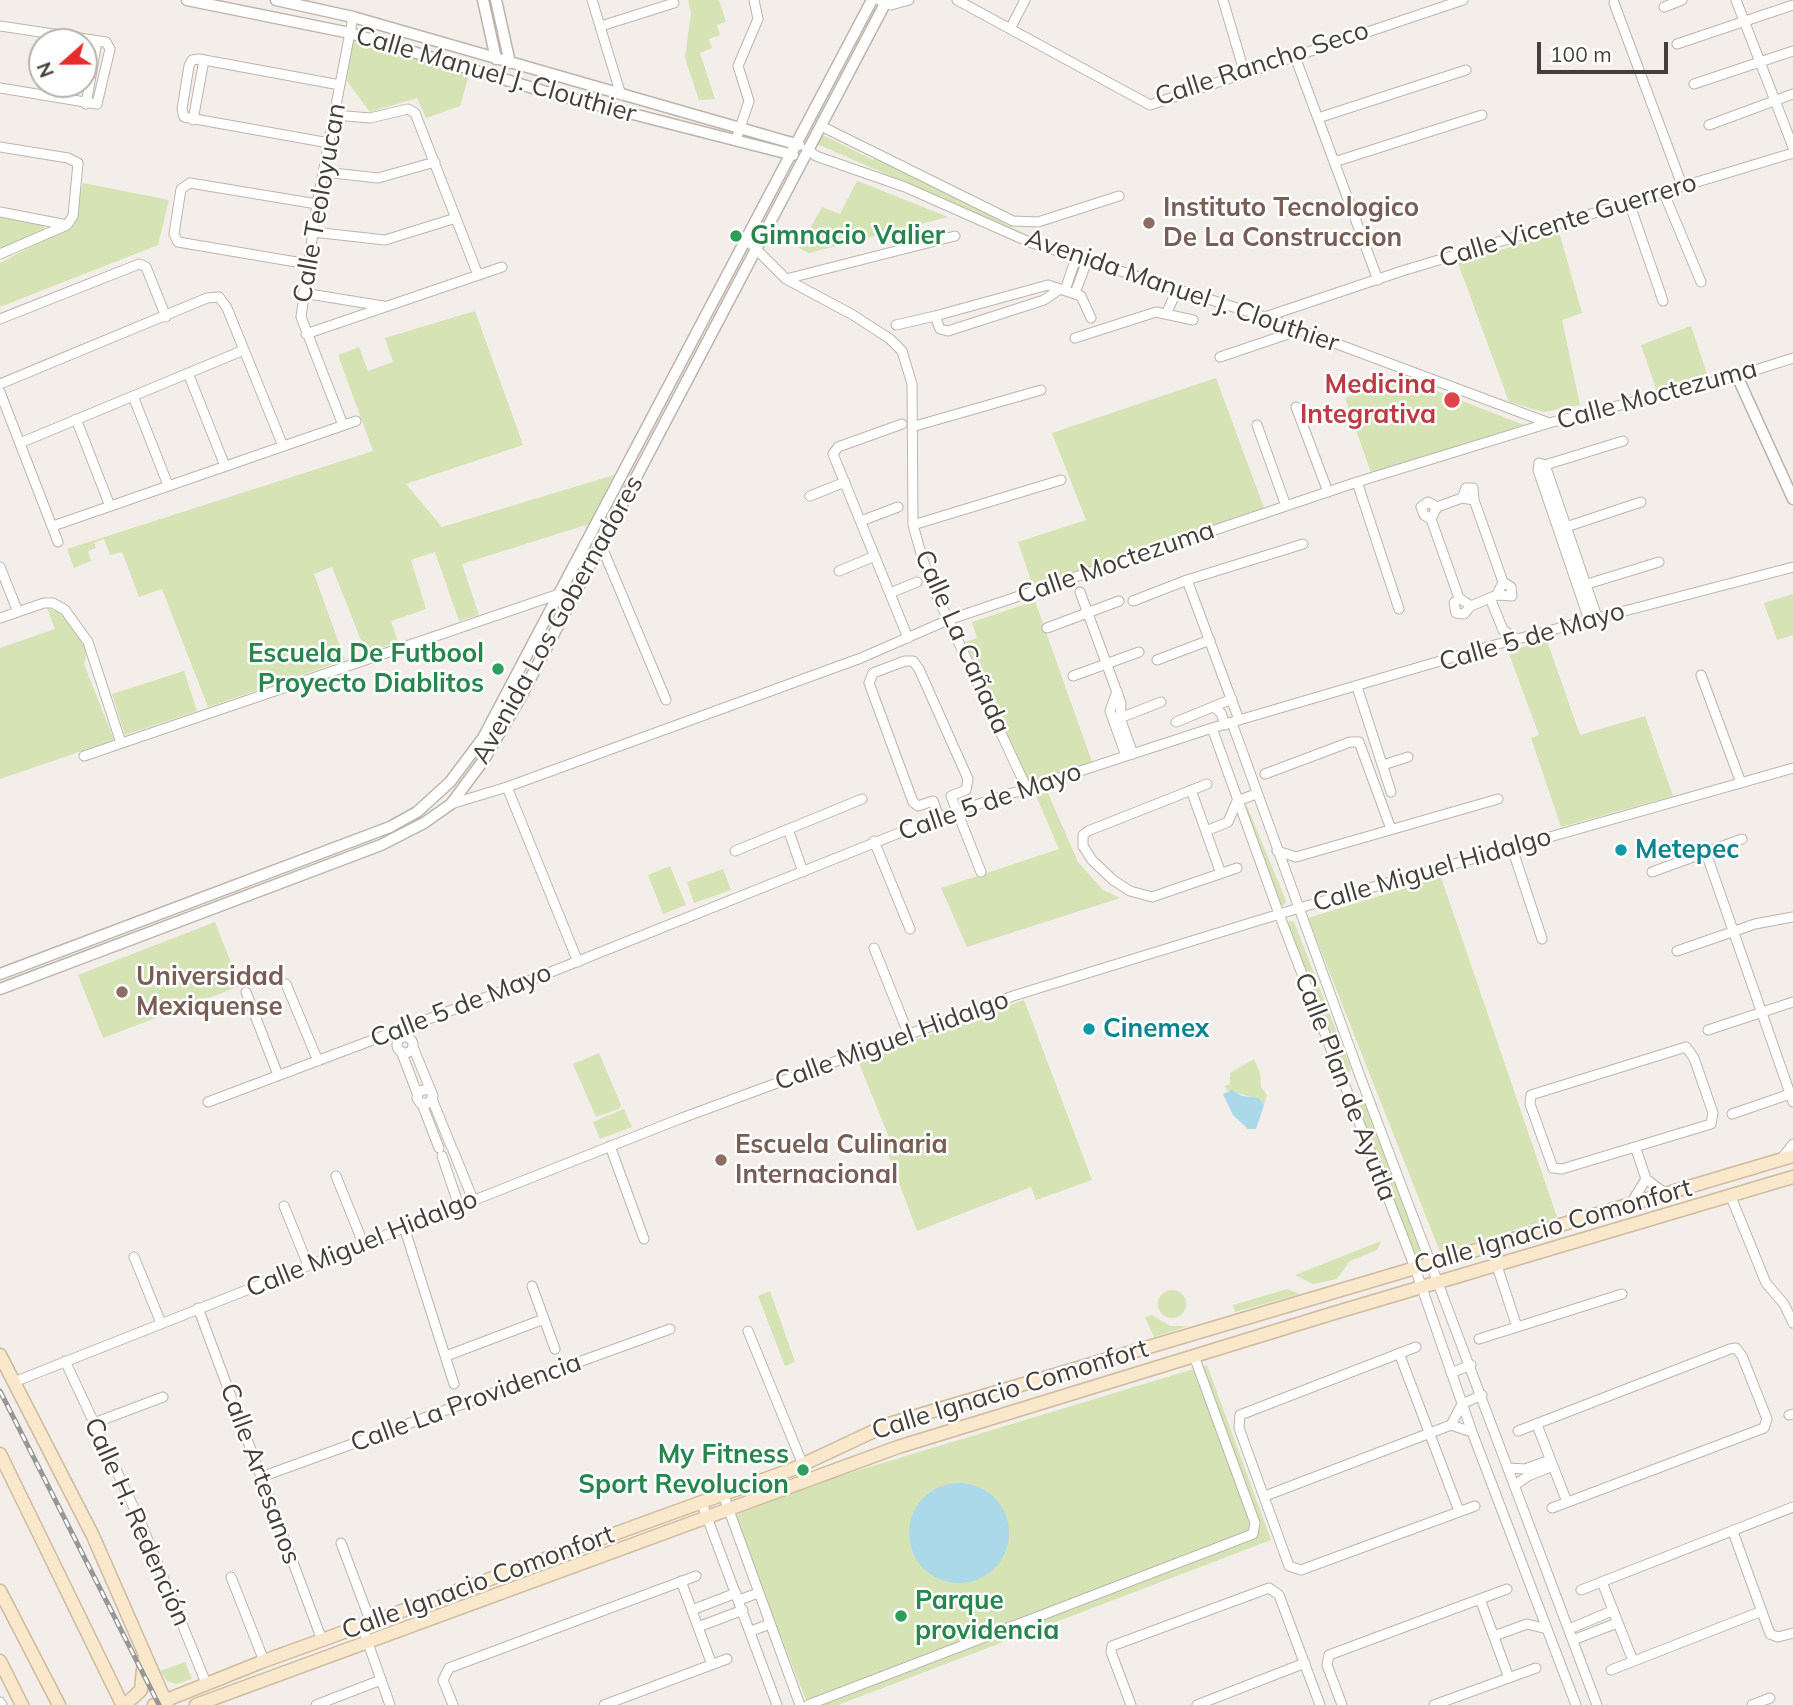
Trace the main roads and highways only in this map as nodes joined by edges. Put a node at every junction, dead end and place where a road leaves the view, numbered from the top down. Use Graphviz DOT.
graph roads {
  1 [pos="1793,1156"];
  2 [pos="1793,1177"];
  3 [pos="0,1355"];
  4 [pos="0,1454"];
  5 [pos="0,1591"];
  6 [pos="144,1655"];
  7 [pos="0,1661"];
  8 [pos="154,1676"];
  9 [pos="200,1685"];
  10 [pos="122,1703"];
  11 [pos="162,1703"];
  12 [pos="22,1705"];
  13 [pos="59,1705"];
  14 [pos="196,1705"];
  1 -- 9 [label="main road, Calle Ignacio Comonfort"];
  2 -- 14 [label="main road, Calle Ignacio Comonfort"];
  3 -- 6 [label="main road"];
  4 -- 10 [label="main road"];
  5 -- 13 [label="main road"];
  6 -- 8 [label="main road"];
  6 -- 10 [label="main road"];
  7 -- 12 [label="main road"];
  8 -- 9 [label="main road"];
  8 -- 11 [label="main road"];
  9 -- 11 [label="main road, Calle Ignacio Comonfort"];
}
